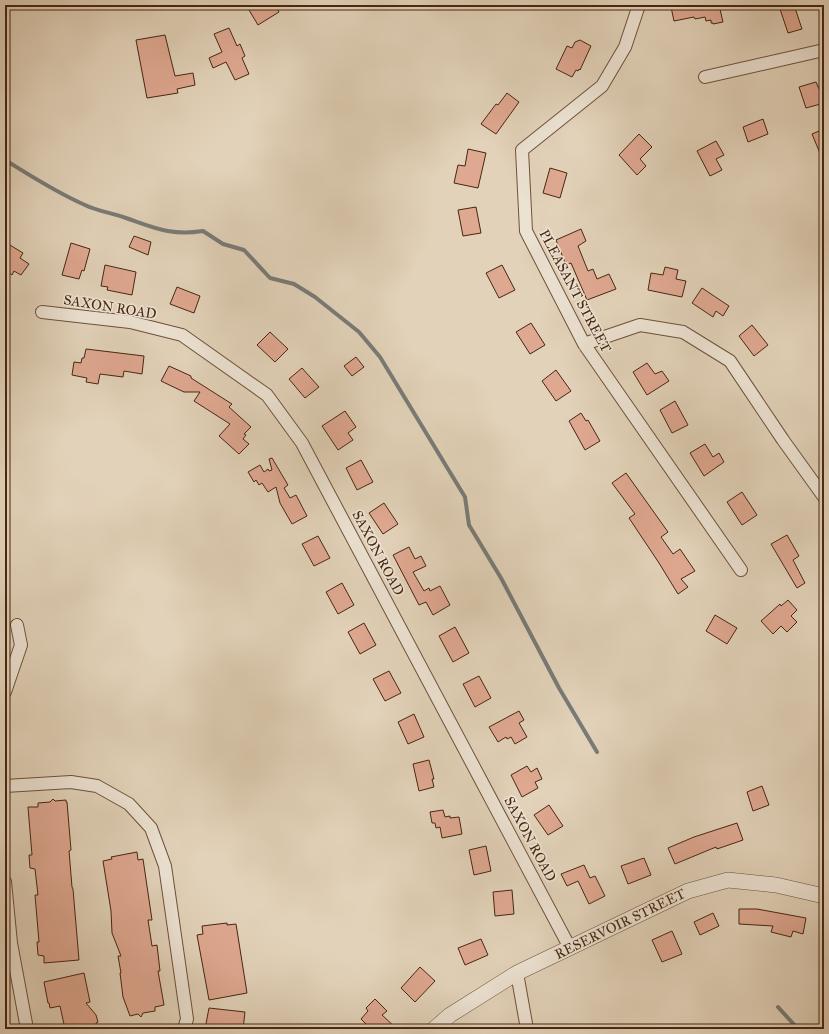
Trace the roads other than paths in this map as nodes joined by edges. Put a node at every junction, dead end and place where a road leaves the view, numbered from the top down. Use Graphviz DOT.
graph roads {
  1 [pos="639,5"];
  2 [pos="824,50"];
  3 [pos="705,77"];
  4 [pos="42,312"];
  5 [pos="584,344"];
  6 [pos="824,497"];
  7 [pos="741,570"];
  8 [pos="17,625"];
  9 [pos="5,692"];
  10 [pos="5,786"];
  11 [pos="5,882"];
  12 [pos="824,896"];
  13 [pos="570,948"];
  14 [pos="517,973"];
  15 [pos="27,1029"];
  16 [pos="184,1029"];
  17 [pos="434,1029"];
  18 [pos="527,1029"];
  1 -- 5 [label="street, PLEASANT STREET"];
  2 -- 3 [label="street"];
  4 -- 13 [label="street, SAXON ROAD"];
  5 -- 6 [label="street"];
  5 -- 7 [label="street, PLEASANT STREET"];
  8 -- 9 [label="street"];
  10 -- 16 [label="street"];
  11 -- 15 [label="street"];
  12 -- 13 [label="street, RESERVOIR STREET"];
  13 -- 14 [label="street, RESERVOIR STREET"];
  14 -- 17 [label="street, RESERVOIR STREET"];
  14 -- 18 [label="street"];
}
